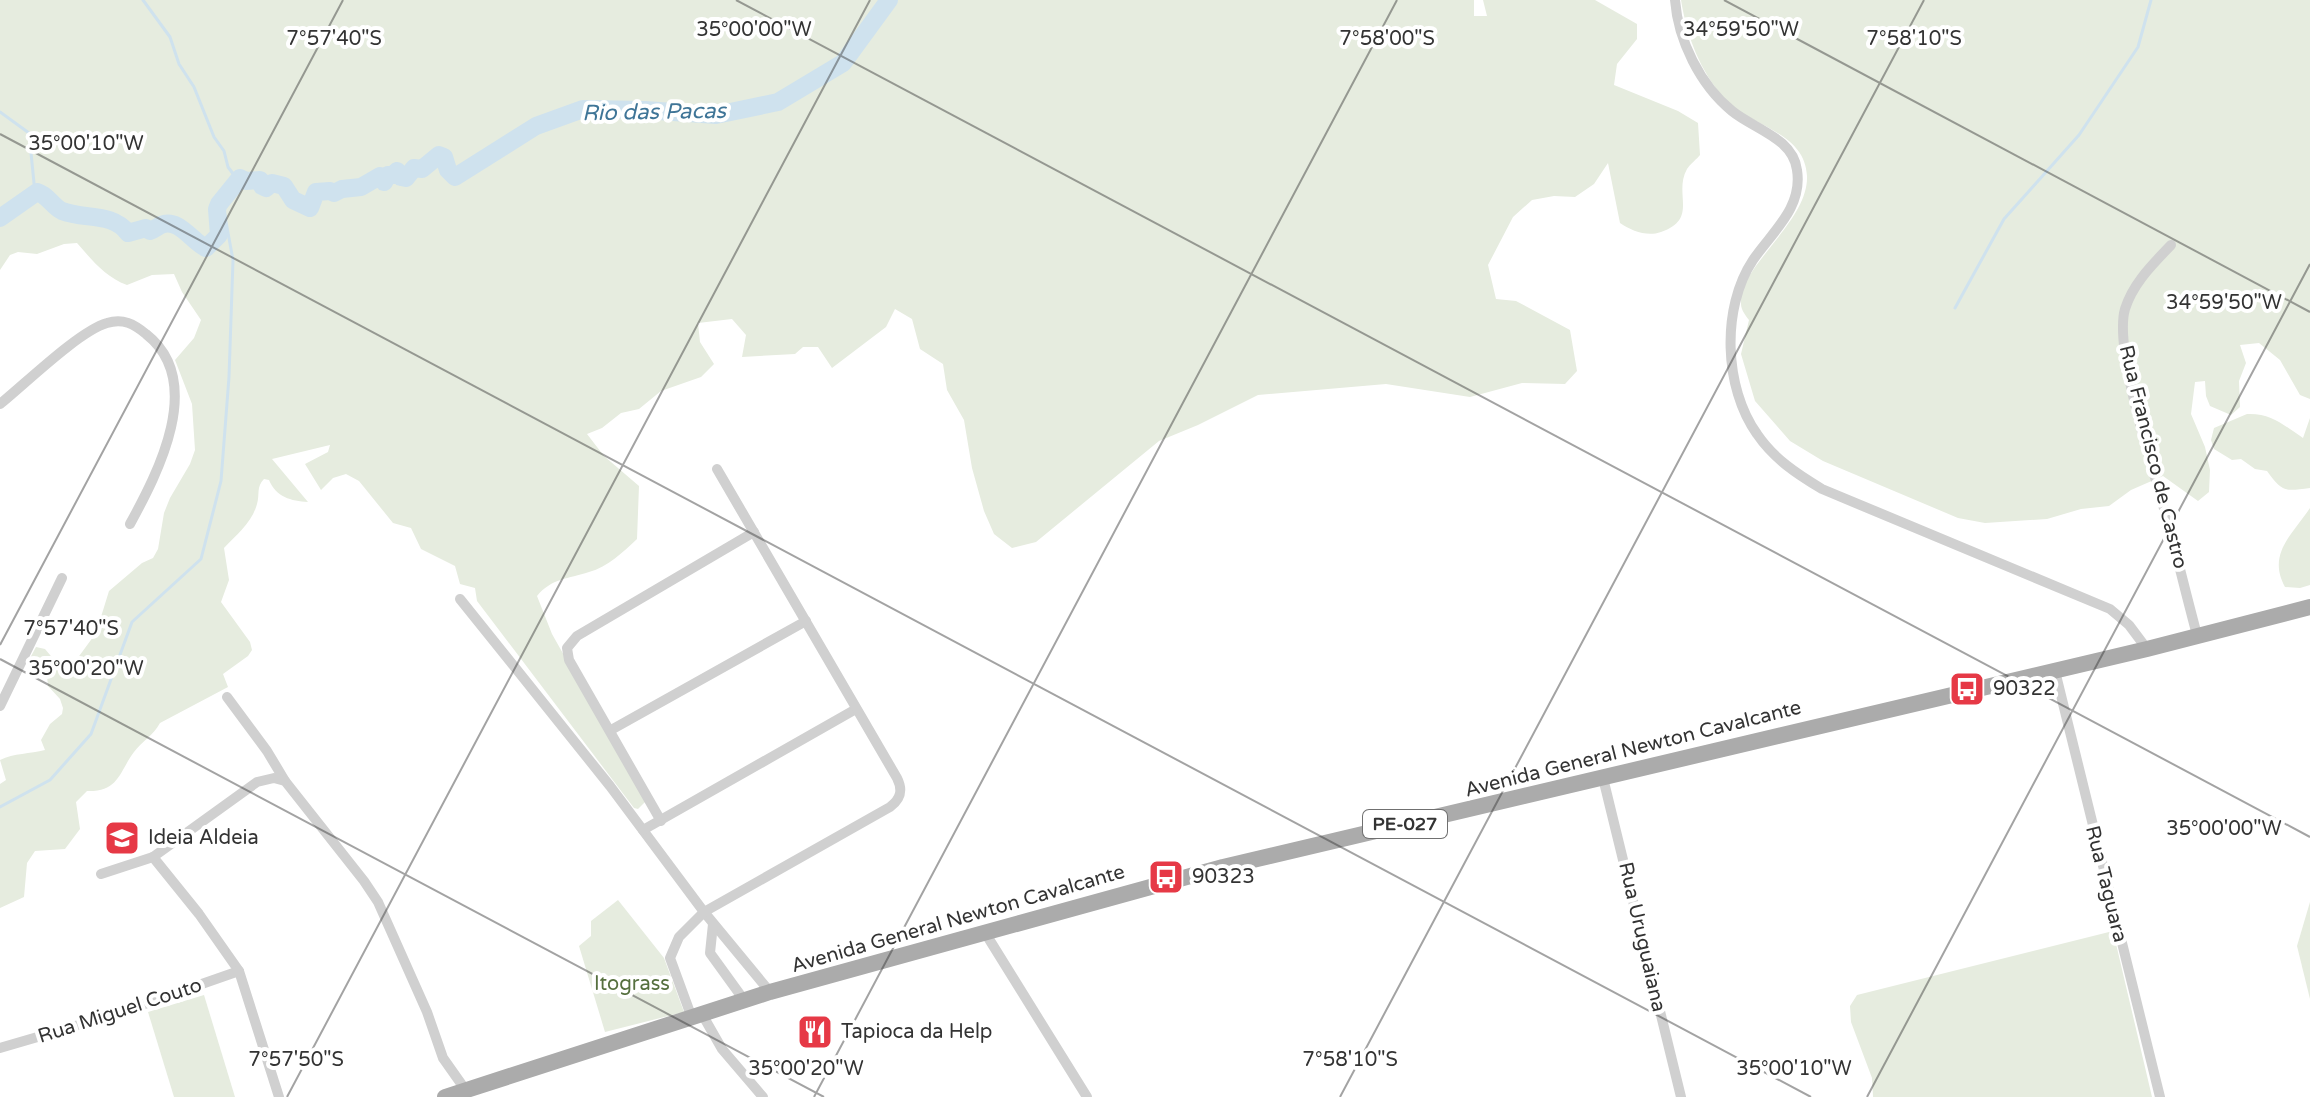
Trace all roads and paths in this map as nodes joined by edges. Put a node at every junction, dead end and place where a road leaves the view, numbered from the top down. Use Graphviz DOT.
graph roads {
  1 [pos="1675,0"];
  2 [pos="2171,245"];
  3 [pos="0,404"];
  4 [pos="717,469"];
  5 [pos="130,524"];
  6 [pos="754,532"];
  7 [pos="62,578"];
  8 [pos="460,599"];
  9 [pos="2310,607"];
  10 [pos="806,621"];
  11 [pos="2197,635"];
  12 [pos="2147,649"];
  13 [pos="2055,671"];
  14 [pos="227,697"];
  15 [pos="0,706"];
  16 [pos="856,709"];
  17 [pos="611,730"];
  18 [pos="1603,778"];
  19 [pos="285,781"];
  20 [pos="653,806"];
  21 [pos="633,817"];
  22 [pos="661,821"];
  23 [pos="643,830"];
  24 [pos="153,857"];
  25 [pos="101,874"];
  26 [pos="704,912"];
  27 [pos="713,924"];
  28 [pos="984,931"];
  29 [pos="239,971"];
  30 [pos="770,992"];
  31 [pos="744,1000"];
  32 [pos="697,1016"];
  33 [pos="0,1048"];
  34 [pos="468,1094"];
  35 [pos="279,1097"];
  36 [pos="445,1097"];
  37 [pos="763,1097"];
  38 [pos="1087,1097"];
  39 [pos="1681,1097"];
  40 [pos="2160,1097"];
  1 -- 12 [label="street"];
  2 -- 11 [label="street, Rua Francisco de Castro"];
  3 -- 5 [label="street"];
  4 -- 6 [label="street"];
  6 -- 10 [label="street"];
  6 -- 17 [label="street"];
  7 -- 15 [label="street"];
  8 -- 21 [label="street"];
  9 -- 11 [label="main road, Avenida General Newton Cavalcante / PE-027"];
  10 -- 16 [label="street"];
  10 -- 17 [label="street"];
  11 -- 12 [label="main road, Avenida General Newton Cavalcante / PE-027"];
  12 -- 13 [label="main road, Avenida General Newton Cavalcante / PE-027"];
  13 -- 18 [label="main road, Avenida General Newton Cavalcante / PE-027"];
  13 -- 40 [label="street, Rua Taguara"];
  14 -- 19 [label="street"];
  16 -- 22 [label="street"];
  16 -- 26 [label="street"];
  17 -- 20 [label="street"];
  18 -- 28 [label="main road, Avenida General Newton Cavalcante / PE-027"];
  18 -- 39 [label="street, Rua Uruguaiana"];
  19 -- 24 [label="street"];
  19 -- 34 [label="street"];
  20 -- 21 [label="street"];
  20 -- 22 [label="street"];
  21 -- 23 [label="street"];
  22 -- 23 [label="street"];
  23 -- 26 [label="street"];
  24 -- 25 [label="street"];
  24 -- 29 [label="street"];
  26 -- 27 [label="street"];
  26 -- 32 [label="street"];
  27 -- 30 [label="street"];
  27 -- 31 [label="street"];
  28 -- 30 [label="main road, Avenida General Newton Cavalcante / PE-027"];
  28 -- 38 [label="street"];
  29 -- 33 [label="street, Rua Miguel Couto"];
  29 -- 35 [label="street"];
  30 -- 31 [label="main road, Avenida General Newton Cavalcante / PE-027"];
  31 -- 32 [label="main road, Avenida General Newton Cavalcante / PE-027"];
  32 -- 34 [label="main road, Avenida General Newton Cavalcante / PE-027"];
  32 -- 37 [label="street"];
  34 -- 36 [label="main road, PE-027"];
}
